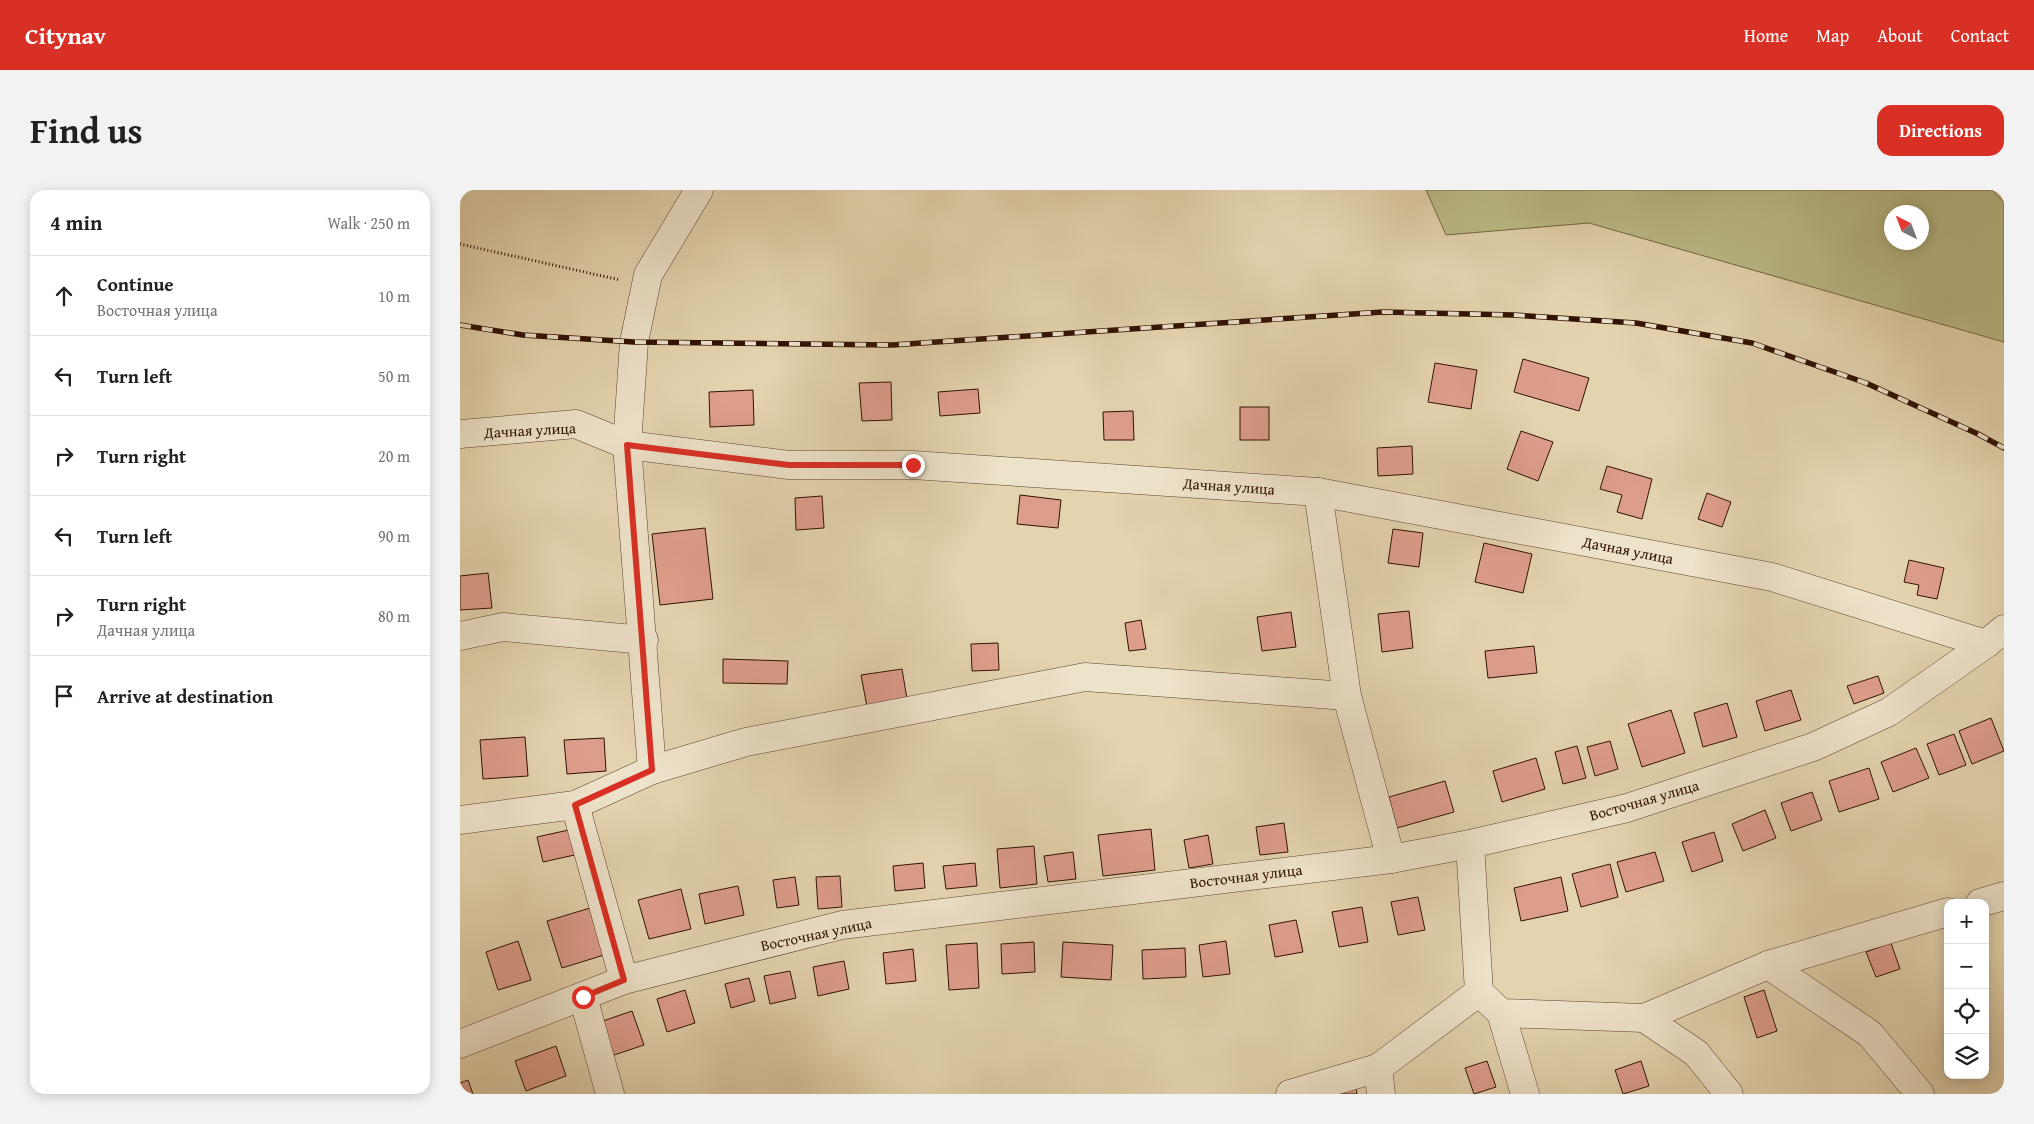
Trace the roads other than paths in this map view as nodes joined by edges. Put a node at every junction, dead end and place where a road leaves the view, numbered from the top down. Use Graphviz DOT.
graph roads {
  1 [pos="699,190"];
  2 [pos="460,434"];
  3 [pos="627,445"];
  4 [pos="1318,492"];
  5 [pos="460,636"];
  6 [pos="1995,637"];
  7 [pos="644,640"];
  8 [pos="1347,696"];
  9 [pos="652,770"];
  10 [pos="575,805"];
  11 [pos="460,820"];
  12 [pos="1470,844"];
  13 [pos="1391,859"];
  14 [pos="2004,896"];
  15 [pos="1989,900"];
  16 [pos="1944,913"];
  17 [pos="1768,964"];
  18 [pos="624,980"];
  19 [pos="1479,992"];
  20 [pos="583,997"];
  21 [pos="1501,1013"];
  22 [pos="1644,1018"];
  23 [pos="460,1044"];
  24 [pos="1379,1081"];
  25 [pos="610,1094"];
  26 [pos="1290,1094"];
  27 [pos="1525,1094"];
  28 [pos="1729,1094"];
  29 [pos="1920,1094"];
  1 -- 3 [label="street"];
  2 -- 3 [label="street, Дачная улица"];
  3 -- 4 [label="street, Дачная улица"];
  3 -- 7 [label="street"];
  4 -- 6 [label="street, Дачная улица"];
  4 -- 8 [label="street"];
  5 -- 7 [label="street"];
  6 -- 12 [label="street, Восточная улица"];
  7 -- 9 [label="street"];
  8 -- 9 [label="street"];
  8 -- 13 [label="street"];
  9 -- 10 [label="street"];
  10 -- 11 [label="street"];
  10 -- 18 [label="street"];
  12 -- 13 [label="street, Восточная улица"];
  12 -- 19 [label="street"];
  13 -- 18 [label="street, Восточная улица"];
  14 -- 15 [label="street"];
  16 -- 17 [label="street"];
  17 -- 22 [label="street"];
  17 -- 29 [label="street"];
  18 -- 20 [label="street, Восточная улица"];
  19 -- 21 [label="street"];
  19 -- 24 [label="street"];
  20 -- 23 [label="street, Восточная улица"];
  20 -- 25 [label="street"];
  21 -- 22 [label="street"];
  21 -- 27 [label="street"];
  22 -- 28 [label="street"];
  24 -- 26 [label="street"];
}
